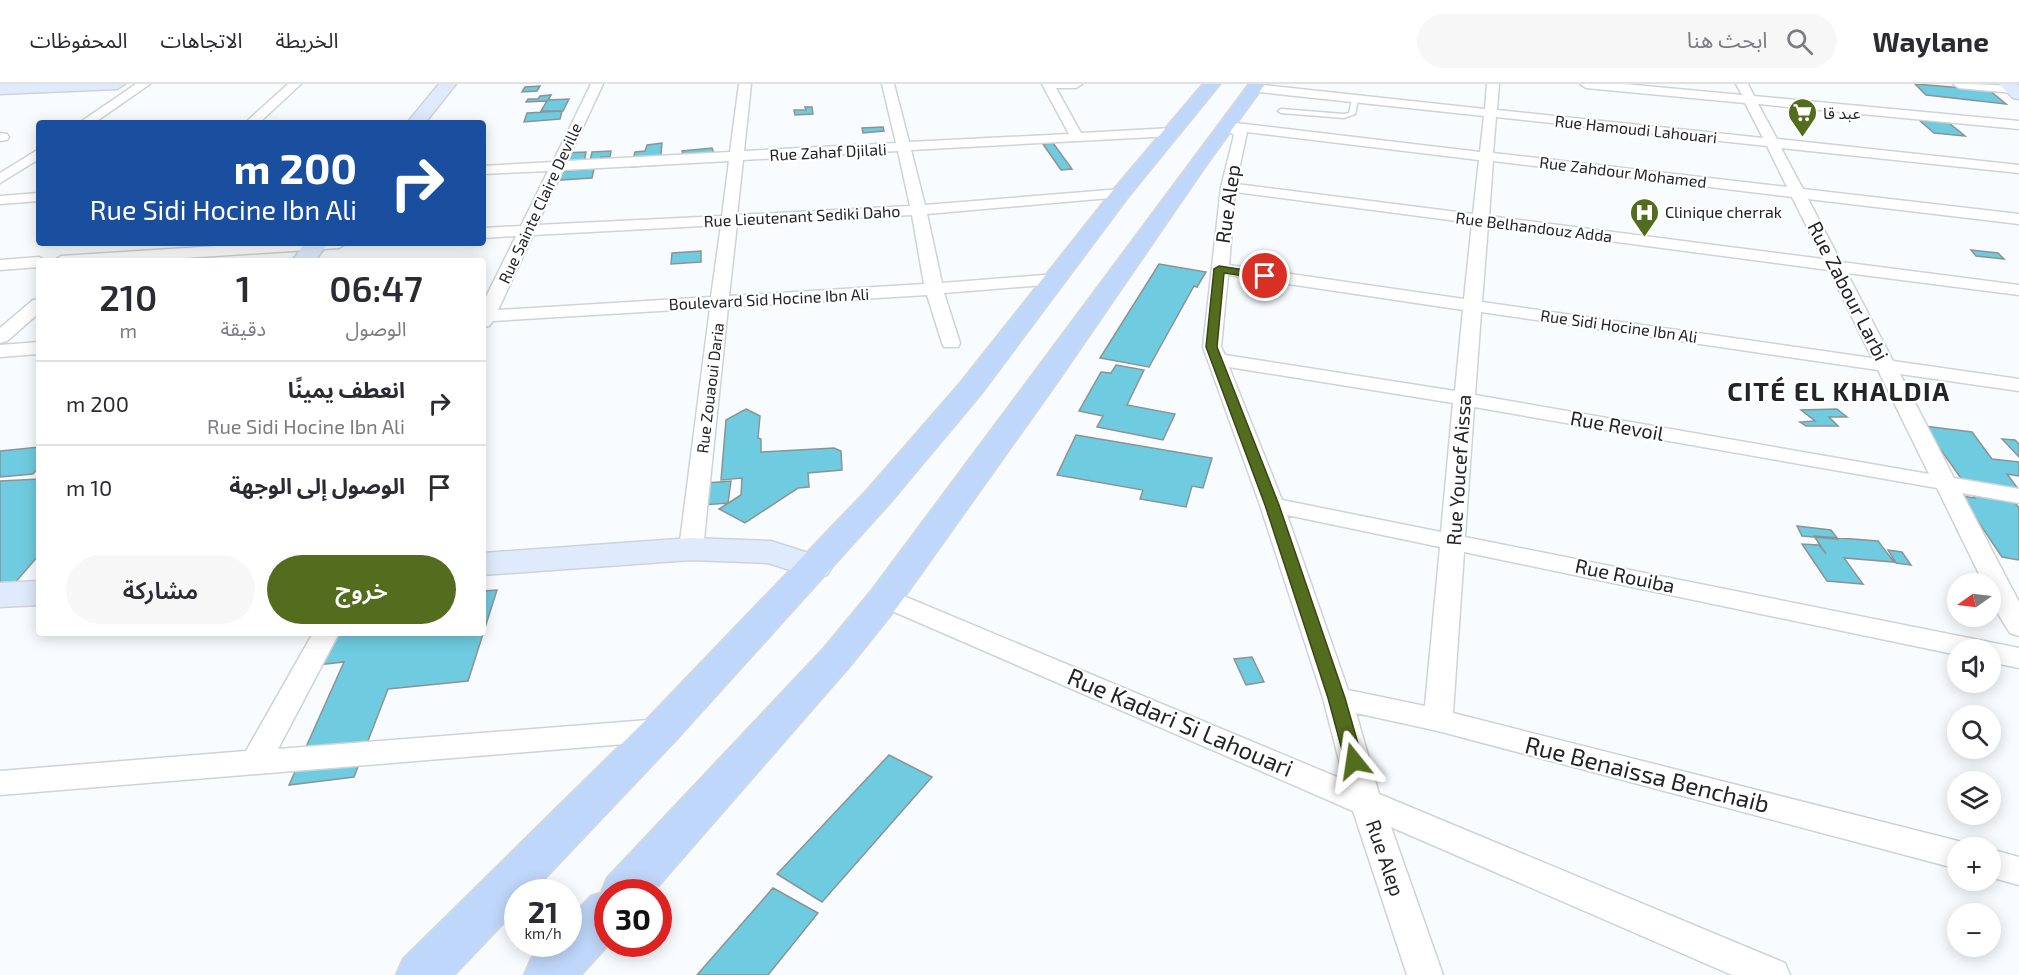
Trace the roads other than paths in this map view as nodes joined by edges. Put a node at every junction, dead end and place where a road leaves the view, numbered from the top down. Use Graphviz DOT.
graph roads {
  1 [pos="117,84"];
  2 [pos="144,84"];
  3 [pos="295,84"];
  4 [pos="448,84"];
  5 [pos="597,84"];
  6 [pos="745,84"];
  7 [pos="888,84"];
  8 [pos="1076,84"];
  9 [pos="1212,84"];
  10 [pos="1493,84"];
  11 [pos="1586,84"];
  12 [pos="1959,84"];
  13 [pos="1048,85"];
  14 [pos="1256,86"];
  15 [pos="0,89"];
  16 [pos="2013,89"];
  17 [pos="1745,92"];
  18 [pos="1355,99"];
  19 [pos="1281,111"];
  20 [pos="1490,114"];
  21 [pos="90,120"];
  22 [pos="254,120"];
  23 [pos="418,120"];
  24 [pos="2019,125"];
  25 [pos="1227,126"];
  26 [pos="1172,132"];
  27 [pos="1077,136"];
  28 [pos="1771,143"];
  29 [pos="903,148"];
  30 [pos="36,155"];
  31 [pos="737,156"];
  32 [pos="1486,156"];
  33 [pos="558,166"];
  34 [pos="2019,169"];
  35 [pos="486,170"];
  36 [pos="0,179"];
  37 [pos="1228,187"];
  38 [pos="1798,193"];
  39 [pos="1122,194"];
  40 [pos="36,197"];
  41 [pos="0,200"];
  42 [pos="919,210"];
  43 [pos="729,219"];
  44 [pos="2019,219"];
  45 [pos="1482,220"];
  46 [pos="528,230"];
  47 [pos="486,233"];
  48 [pos="108,246"];
  49 [pos="327,246"];
  50 [pos="312,250"];
  51 [pos="94,258"];
  52 [pos="136,258"];
  53 [pos="36,262"];
  54 [pos="0,265"];
  55 [pos="1835,266"];
  56 [pos="1219,269"];
  57 [pos="1056,279"];
  58 [pos="934,290"];
  59 [pos="2019,291"];
  60 [pos="720,301"];
  61 [pos="1473,305"];
  62 [pos="36,307"];
  63 [pos="486,314"];
  64 [pos="486,318"];
  65 [pos="0,337"];
  66 [pos="951,343"];
  67 [pos="36,348"];
  68 [pos="0,351"];
  69 [pos="1215,359"];
  70 [pos="1886,366"];
  71 [pos="2019,385"];
  72 [pos="1464,399"];
  73 [pos="1946,484"];
  74 [pos="2019,496"];
  75 [pos="1272,505"];
  76 [pos="1453,541"];
  77 [pos="691,549"];
  78 [pos="486,564"];
  79 [pos="815,567"];
  80 [pos="885,598"];
  81 [pos="2019,627"];
  82 [pos="324,636"];
  83 [pos="1947,644"];
  84 [pos="2001,654"];
  85 [pos="2019,658"];
  86 [pos="1336,698"];
  87 [pos="1438,720"];
  88 [pos="661,730"];
  89 [pos="256,761"];
  90 [pos="0,783"];
  91 [pos="1366,802"];
  92 [pos="1947,852"];
  93 [pos="2001,866"];
  94 [pos="2019,871"];
  95 [pos="636,879"];
  96 [pos="594,926"];
  97 [pos="421,975"];
  98 [pos="549,975"];
  99 [pos="1425,975"];
  100 [pos="1773,975"];
  1 -- 15 [label="street"];
  2 -- 21 [label="street"];
  3 -- 22 [label="street"];
  4 -- 23 [label="street"];
  5 -- 33 [label="street, Rue Sainte Claire Deville"];
  6 -- 31 [label="street, Rue Zouaoui Daria"];
  7 -- 29 [label="street"];
  8 -- 13 [label="street"];
  9 -- 26 [label="main road"];
  10 -- 20 [label="street, Rue Youcef Aissa"];
  11 -- 17 [label="street"];
  12 -- 16 [label="street"];
  13 -- 27 [label="street"];
  14 -- 18 [label="street, Rue Hamoudi Lahouari"];
  14 -- 25 [label="main road"];
  17 -- 24 [label="street"];
  17 -- 28 [label="street, Rue Zabour Larbi"];
  18 -- 19 [label="lane"];
  18 -- 20 [label="street, Rue Hamoudi Lahouari"];
  20 -- 28 [label="street, Rue Hamoudi Lahouari"];
  20 -- 32 [label="street, Rue Youcef Aissa"];
  25 -- 32 [label="street, Rue Zahdour Mohamed"];
  25 -- 37 [label="street, Rue Alep"];
  25 -- 80 [label="main road"];
  26 -- 27 [label="street, Rue Zahaf Djilali"];
  26 -- 39 [label="main road"];
  27 -- 29 [label="street, Rue Zahaf Djilali"];
  28 -- 34 [label="street, Rue Hamoudi Lahouari"];
  28 -- 38 [label="street, Rue Zabour Larbi"];
  29 -- 31 [label="street, Rue Zahaf Djilali"];
  29 -- 42 [label="street"];
  30 -- 36 [label="street"];
  31 -- 33 [label="street, Rue Zahaf Djilali"];
  31 -- 43 [label="street, Rue Zouaoui Daria"];
  32 -- 38 [label="street, Rue Zahdour Mohamed"];
  32 -- 45 [label="street, Rue Youcef Aissa"];
  33 -- 35 [label="street, Rue Zahaf Djilali"];
  33 -- 46 [label="street, Rue Sainte Claire Deville"];
  37 -- 45 [label="street, Rue Belhandouz Adda"];
  37 -- 56 [label="street, Rue Alep"];
  38 -- 44 [label="street, Rue Zahdour Mohamed"];
  38 -- 55 [label="street, Rue Zabour Larbi"];
  39 -- 42 [label="street, Rue Lieutenant Sediki Daho"];
  39 -- 57 [label="main road"];
  40 -- 41 [label="street"];
  42 -- 43 [label="street, Rue Lieutenant Sediki Daho"];
  42 -- 58 [label="street"];
  43 -- 46 [label="street, Rue Lieutenant Sediki Daho"];
  43 -- 60 [label="street, Rue Zouaoui Daria"];
  45 -- 55 [label="street, Rue Belhandouz Adda"];
  45 -- 61 [label="street, Rue Youcef Aissa"];
  46 -- 47 [label="street, Rue Lieutenant Sediki Daho"];
  46 -- 63 [label="street, Rue Sainte Claire Deville"];
  48 -- 51 [label="street"];
  49 -- 50 [label="street"];
  50 -- 52 [label="street"];
  53 -- 54 [label="street"];
  55 -- 59 [label="street, Rue Belhandouz Adda"];
  55 -- 70 [label="street, Rue Zabour Larbi"];
  56 -- 61 [label="street, Rue Sidi Hocine Ibn Ali"];
  56 -- 69 [label="street, Rue Alep"];
  57 -- 58 [label="street, Boulevard Sid Hocine Ibn Ali"];
  57 -- 79 [label="main road"];
  58 -- 60 [label="street, Boulevard Sid Hocine Ibn Ali"];
  58 -- 66 [label="street"];
  60 -- 64 [label="street, Boulevard Sid Hocine Ibn Ali"];
  60 -- 77 [label="street, Rue Zouaoui Daria"];
  61 -- 70 [label="street, Rue Sidi Hocine Ibn Ali"];
  61 -- 72 [label="street, Rue Youcef Aissa"];
  62 -- 65 [label="street"];
  67 -- 68 [label="street"];
  69 -- 72 [label="street, Rue Revoil"];
  69 -- 75 [label="street, Rue Alep"];
  70 -- 71 [label="street, Rue Sidi Hocine Ibn Ali"];
  70 -- 73 [label="street, Rue Zabour Larbi"];
  72 -- 73 [label="street, Rue Revoil"];
  72 -- 76 [label="street, Rue Youcef Aissa"];
  73 -- 74 [label="street, Rue Revoil"];
  73 -- 81 [label="street, Rue Zabour Larbi"];
  75 -- 76 [label="street, Rue Rouiba"];
  75 -- 86 [label="street, Rue Alep"];
  76 -- 83 [label="street, Rue Rouiba"];
  76 -- 87 [label="street, Rue Youcef Aissa"];
  77 -- 78 [label="street"];
  77 -- 79 [label="street"];
  79 -- 88 [label="main road"];
  80 -- 91 [label="street, Rue Kadari Si Lahouari"];
  80 -- 95 [label="main road"];
  82 -- 89 [label="street"];
  84 -- 85 [label="street"];
  86 -- 87 [label="street, Rue Benaissa Benchaib"];
  86 -- 91 [label="street, Rue Alep"];
  87 -- 92 [label="street, Rue Benaissa Benchaib"];
  88 -- 89 [label="street"];
  88 -- 97 [label="main road"];
  89 -- 90 [label="street"];
  91 -- 99 [label="street, Rue Alep"];
  91 -- 100 [label="street, Rue Kadari Si Lahouari"];
  93 -- 94 [label="street"];
  96 -- 98 [label="main road"];
}
